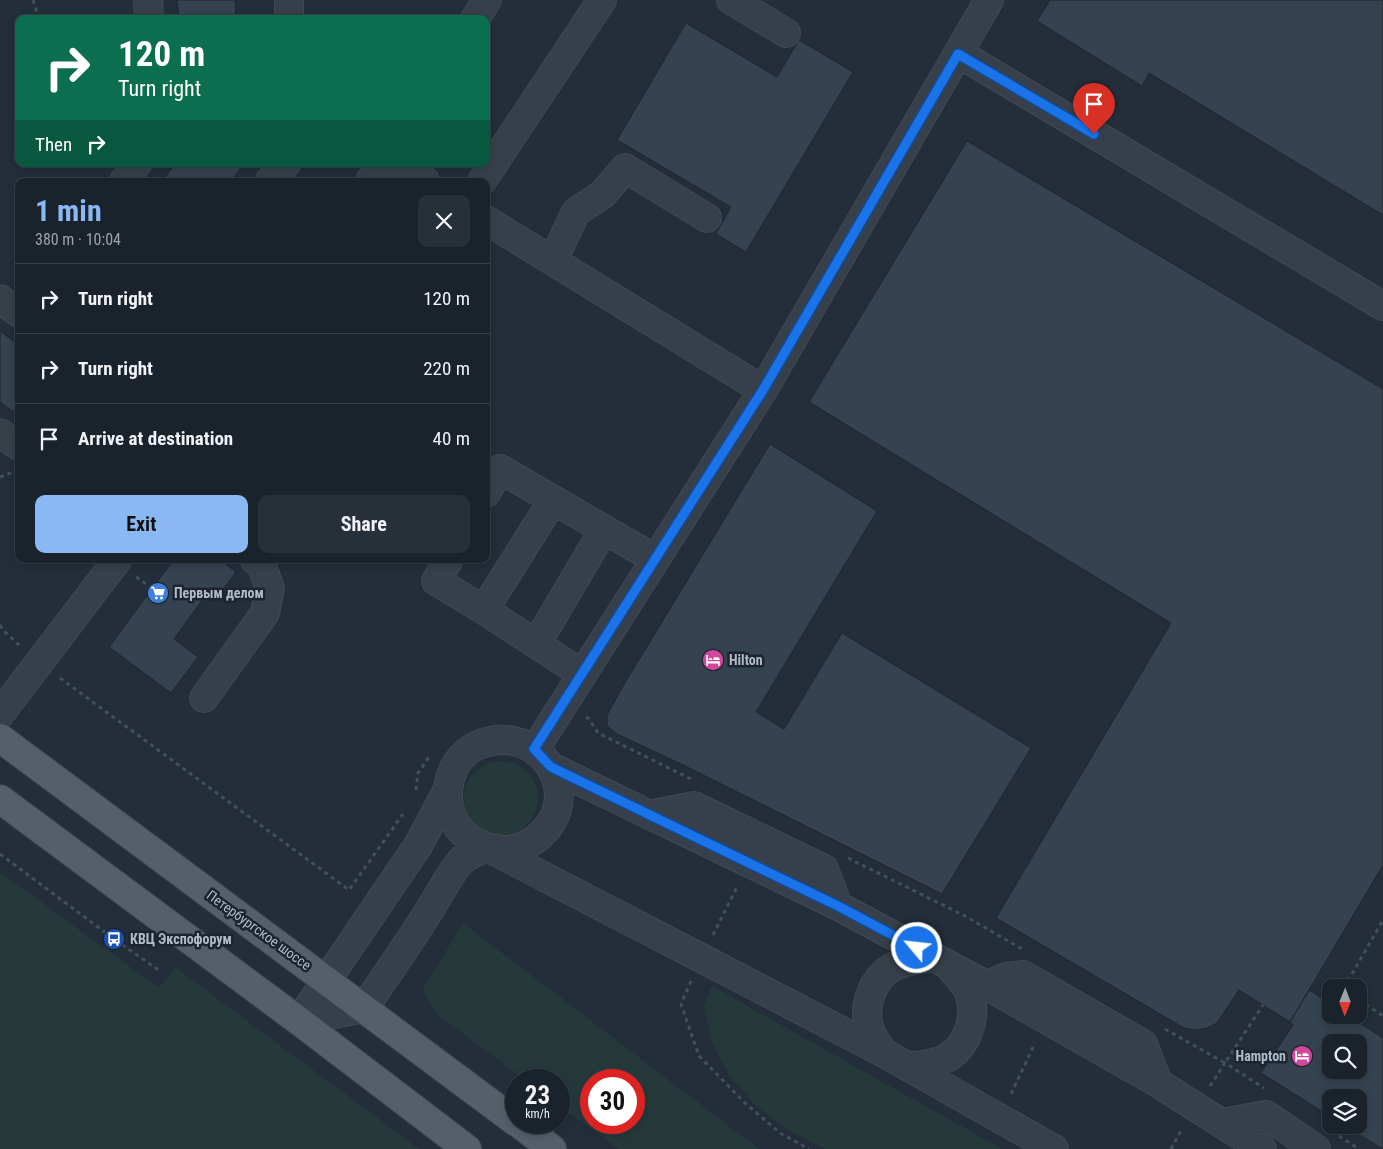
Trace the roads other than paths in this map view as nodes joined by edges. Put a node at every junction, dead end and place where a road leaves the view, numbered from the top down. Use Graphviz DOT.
graph roads {
  1 [pos="148,0"];
  2 [pos="289,0"];
  3 [pos="487,0"];
  4 [pos="602,0"];
  5 [pos="731,0"];
  6 [pos="989,0"];
  7 [pos="149,15"];
  8 [pos="289,15"];
  9 [pos="478,15"];
  10 [pos="786,33"];
  11 [pos="958,54"];
  12 [pos="135,167"];
  13 [pos="283,167"];
  14 [pos="379,167"];
  15 [pos="404,167"];
  16 [pos="126,178"];
  17 [pos="273,178"];
  18 [pos="372,178"];
  19 [pos="421,178"];
  20 [pos="484,178"];
  21 [pos="707,218"];
  22 [pos="490,222"];
  23 [pos="553,260"];
  24 [pos="0,299"];
  25 [pos="1383,306"];
  26 [pos="15,309"];
  27 [pos="763,390"];
  28 [pos="0,433"];
  29 [pos="15,443"];
  30 [pos="490,486"];
  31 [pos="553,500"];
  32 [pos="604,529"];
  33 [pos="655,559"];
  34 [pos="115,563"];
  35 [pos="260,563"];
  36 [pos="447,563"];
  37 [pos="484,610"];
  38 [pos="537,643"];
  39 [pos="582,674"];
  40 [pos="204,698"];
  41 [pos="0,714"];
  42 [pos="0,738"];
  43 [pos="543,758"];
  44 [pos="447,791"];
  45 [pos="0,799"];
  46 [pos="489,848"];
  47 [pos="939,960"];
  48 [pos="326,980"];
  49 [pos="986,985"];
  50 [pos="364,1008"];
  51 [pos="299,1021"];
  52 [pos="884,1053"];
  53 [pos="909,1066"];
  54 [pos="1158,1083"];
  55 [pos="505,1114"];
  56 [pos="1222,1123"];
  57 [pos="532,1134"];
  58 [pos="467,1149"];
  59 [pos="552,1149"];
  60 [pos="1054,1149"];
  61 [pos="1262,1149"];
  62 [pos="1316,1149"];
  1 -- 7 [label="street"];
  2 -- 8 [label="street"];
  3 -- 9 [label="street"];
  4 -- 20 [label="street"];
  5 -- 10 [label="street"];
  6 -- 11 [label="street"];
  11 -- 25 [label="street"];
  11 -- 27 [label="street"];
  12 -- 16 [label="street"];
  13 -- 17 [label="street"];
  14 -- 18 [label="street"];
  15 -- 19 [label="street"];
  21 -- 23 [label="street"];
  22 -- 23 [label="street"];
  23 -- 27 [label="street"];
  24 -- 26 [label="street"];
  27 -- 33 [label="street"];
  28 -- 29 [label="street"];
  30 -- 31 [label="street"];
  31 -- 32 [label="street"];
  31 -- 37 [label="street"];
  32 -- 33 [label="street"];
  32 -- 38 [label="street"];
  33 -- 39 [label="street"];
  34 -- 41 [label="street"];
  35 -- 40 [label="street"];
  36 -- 37 [label="street"];
  37 -- 38 [label="street"];
  38 -- 39 [label="street"];
  39 -- 43 [label="street"];
  42 -- 48 [label="main road, Петербургское шоссе"];
  43 -- 44 [label="street"];
  43 -- 46 [label="street"];
  43 -- 47 [label="street"];
  44 -- 46 [label="street"];
  44 -- 48 [label="street"];
  45 -- 51 [label="main road"];
  46 -- 50 [label="street"];
  46 -- 52 [label="street"];
  47 -- 49 [label="street"];
  47 -- 52 [label="street"];
  47 -- 53 [label="street"];
  48 -- 50 [label="main road, Петербургское шоссе"];
  48 -- 51 [label="street"];
  49 -- 54 [label="street"];
  49 -- 54 [label="street"];
  50 -- 51 [label="street"];
  50 -- 55 [label="main road, Петербургское шоссе"];
  51 -- 58 [label="main road"];
  52 -- 53 [label="street"];
  53 -- 60 [label="street"];
  54 -- 56 [label="street"];
  56 -- 61 [label="street"];
  56 -- 62 [label="street"];
  57 -- 59 [label="main road, Петербургское шоссе"];
}
